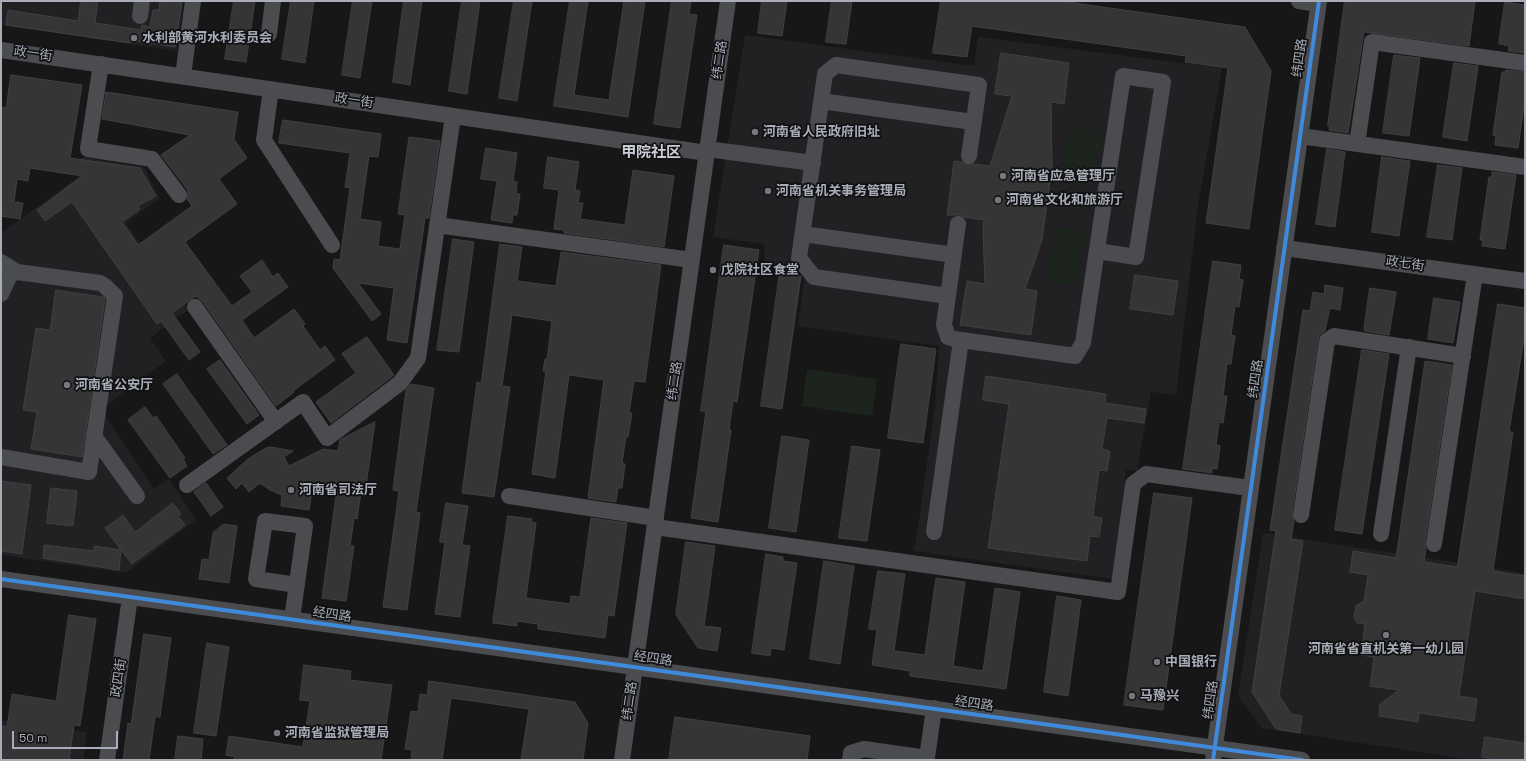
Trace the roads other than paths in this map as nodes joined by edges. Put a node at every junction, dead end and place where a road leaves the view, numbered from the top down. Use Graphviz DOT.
graph roads {
  1 [pos="193,1"];
  2 [pos="273,1"];
  3 [pos="728,1"];
  4 [pos="1299,1"];
  5 [pos="1318,2"];
  6 [pos="269,34"];
  7 [pos="1,50"];
  8 [pos="101,64"];
  9 [pos="1525,64"];
  10 [pos="183,76"];
  11 [pos="271,89"];
  12 [pos="822,101"];
  13 [pos="453,116"];
  14 [pos="974,122"];
  15 [pos="1300,136"];
  16 [pos="1357,144"];
  17 [pos="707,151"];
  18 [pos="969,156"];
  19 [pos="813,164"];
  20 [pos="1525,167"];
  21 [pos="179,195"];
  22 [pos="958,224"];
  23 [pos="437,225"];
  24 [pos="803,234"];
  25 [pos="332,245"];
  26 [pos="1284,248"];
  27 [pos="1097,251"];
  28 [pos="954,255"];
  29 [pos="692,260"];
  30 [pos="1,262"];
  31 [pos="17,272"];
  32 [pos="1475,274"];
  33 [pos="1525,281"];
  34 [pos="1,294"];
  35 [pos="948,296"];
  36 [pos="195,307"];
  37 [pos="961,340"];
  38 [pos="1409,347"];
  39 [pos="1463,356"];
  40 [pos="276,422"];
  41 [pos="94,436"];
  42 [pos="1,457"];
  43 [pos="187,485"];
  44 [pos="1250,488"];
  45 [pos="137,496"];
  46 [pos="509,496"];
  47 [pos="1301,515"];
  48 [pos="655,523"];
  49 [pos="934,532"];
  50 [pos="1381,534"];
  51 [pos="1434,544"];
  52 [pos="1,579"];
  53 [pos="297,585"];
  54 [pos="130,597"];
  55 [pos="292,619"];
  56 [pos="635,667"];
  57 [pos="934,708"];
  58 [pos="1214,754"];
  59 [pos="107,760"];
  60 [pos="622,760"];
  61 [pos="850,760"];
  62 [pos="1302,760"];
  1 -- 10 [label="street"];
  2 -- 6 [label="street"];
  3 -- 17 [label="street, 纬二路"];
  4 -- 5 [label="street"];
  5 -- 15 [label="street, 纬四路"];
  7 -- 8 [label="street, 政一街"];
  8 -- 10 [label="street, 政一街"];
  8 -- 21 [label="street"];
  9 -- 16 [label="street"];
  10 -- 11 [label="street, 政一街"];
  11 -- 13 [label="street, 政一街"];
  11 -- 25 [label="street"];
  12 -- 14 [label="street"];
  12 -- 14 [label="street"];
  12 -- 19 [label="street"];
  13 -- 17 [label="street, 政一街"];
  13 -- 23 [label="street"];
  14 -- 18 [label="street"];
  15 -- 16 [label="street"];
  15 -- 26 [label="street, 纬四路"];
  16 -- 20 [label="street"];
  17 -- 19 [label="street, 政一街"];
  17 -- 29 [label="street, 纬二路"];
  19 -- 24 [label="street"];
  22 -- 28 [label="street"];
  23 -- 29 [label="street"];
  23 -- 40 [label="street"];
  24 -- 28 [label="street"];
  24 -- 35 [label="street"];
  26 -- 32 [label="street, 政七街"];
  26 -- 44 [label="street, 纬四路"];
  27 -- 27 [label="street"];
  27 -- 37 [label="street"];
  28 -- 35 [label="street"];
  29 -- 48 [label="street, 纬二路"];
  30 -- 31 [label="street"];
  31 -- 34 [label="street"];
  31 -- 41 [label="street"];
  32 -- 33 [label="street, 政七街"];
  32 -- 39 [label="street"];
  35 -- 37 [label="street"];
  36 -- 40 [label="street"];
  37 -- 49 [label="street"];
  38 -- 39 [label="street"];
  38 -- 47 [label="street"];
  38 -- 50 [label="street"];
  39 -- 51 [label="street"];
  40 -- 43 [label="street"];
  41 -- 42 [label="street"];
  41 -- 45 [label="street"];
  44 -- 48 [label="street"];
  44 -- 58 [label="street, 纬四路"];
  46 -- 48 [label="street"];
  48 -- 56 [label="street, 纬二路"];
  52 -- 54 [label="street, 经四路"];
  53 -- 55 [label="street"];
  54 -- 55 [label="street, 经四路"];
  54 -- 59 [label="street, 政四街"];
  55 -- 56 [label="street, 经四路"];
  56 -- 57 [label="street, 经四路"];
  56 -- 60 [label="street, 纬二路"];
  57 -- 58 [label="street, 经四路"];
  57 -- 61 [label="street"];
  58 -- 62 [label="street, 经四路"];
}
